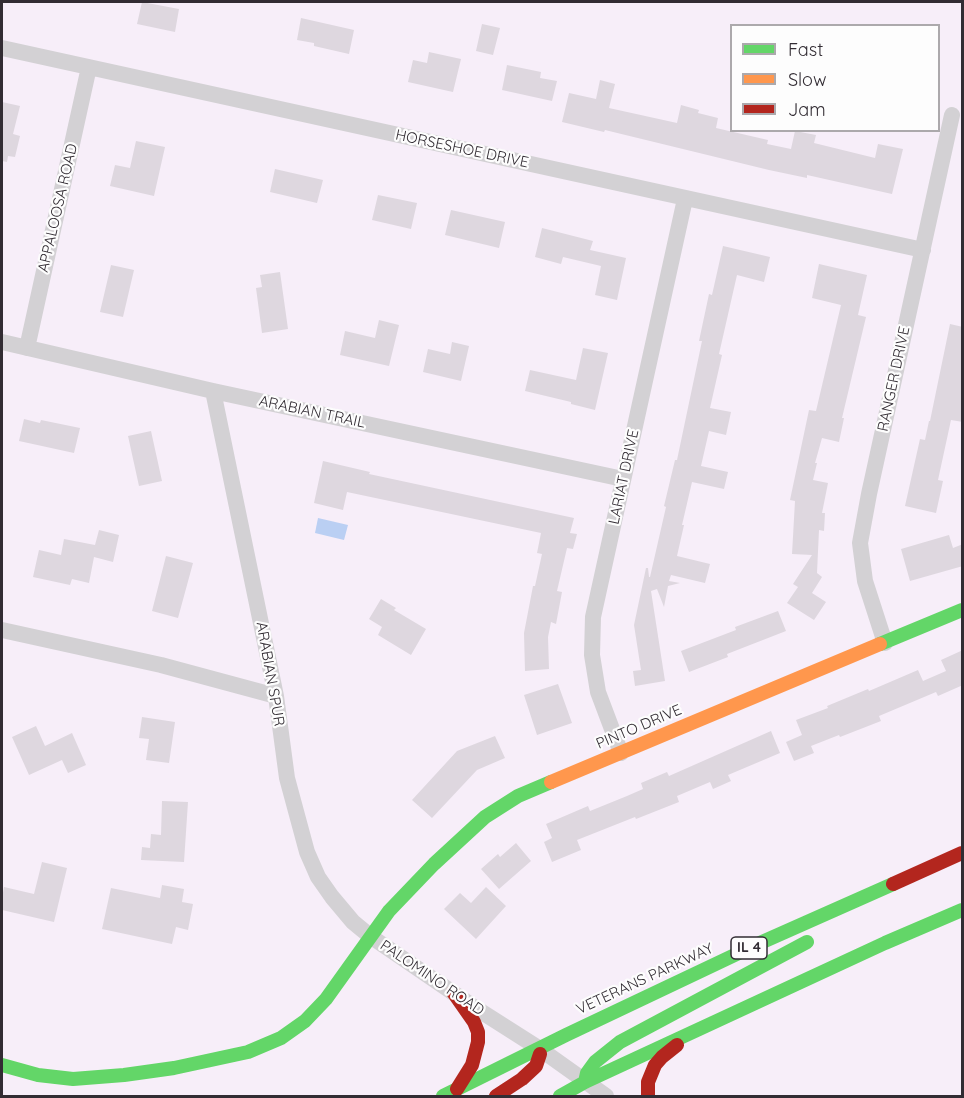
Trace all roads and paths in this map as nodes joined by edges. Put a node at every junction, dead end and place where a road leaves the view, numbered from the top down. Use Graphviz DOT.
graph roads {
  1 [pos="2,48"];
  2 [pos="89,67"];
  3 [pos="952,115"];
  4 [pos="686,199"];
  5 [pos="922,250"];
  6 [pos="2,342"];
  7 [pos="27,348"];
  8 [pos="213,391"];
  9 [pos="623,479"];
  10 [pos="963,610"];
  11 [pos="2,630"];
  12 [pos="885,643"];
  13 [pos="276,696"];
  14 [pos="621,753"];
  15 [pos="963,855"];
  16 [pos="883,904"];
  17 [pos="963,910"];
  18 [pos="370,936"];
  19 [pos="819,936"];
  20 [pos="453,992"];
  21 [pos="695,1031"];
  22 [pos="540,1049"];
  23 [pos="2,1065"];
  24 [pos="585,1082"];
  25 [pos="458,1089"];
  26 [pos="443,1096"];
  27 [pos="496,1096"];
  28 [pos="560,1096"];
  29 [pos="606,1096"];
  30 [pos="648,1096"];
  1 -- 2 [label="street, HORSESHOE DRIVE"];
  2 -- 4 [label="street, HORSESHOE DRIVE"];
  2 -- 7 [label="street, APPALOOSA ROAD"];
  3 -- 5 [label="street, RANGER DRIVE"];
  4 -- 5 [label="street, HORSESHOE DRIVE"];
  4 -- 9 [label="street, LARIAT DRIVE"];
  5 -- 12 [label="street, RANGER DRIVE"];
  6 -- 7 [label="street, ARABIAN TRAIL"];
  7 -- 8 [label="street, ARABIAN TRAIL"];
  8 -- 9 [label="street, ARABIAN TRAIL"];
  8 -- 13 [label="street, ARABIAN SPUR"];
  9 -- 14 [label="street, LARIAT DRIVE"];
  10 -- 12 [label="main road, PINTO DRIVE"];
  11 -- 13 [label="street"];
  12 -- 14 [label="main road, PINTO DRIVE"];
  13 -- 18 [label="street, ARABIAN SPUR"];
  14 -- 18 [label="main road, PINTO DRIVE"];
  15 -- 16 [label="main road"];
  15 -- 22 [label="main road, VETERANS PARKWAY / IL 4"];
  17 -- 21 [label="main road"];
  18 -- 20 [label="street, PALOMINO ROAD"];
  18 -- 23 [label="main road, PALOMINO ROAD"];
  19 -- 24 [label="main road"];
  20 -- 22 [label="street, PALOMINO ROAD"];
  20 -- 25 [label="main road"];
  21 -- 24 [label="main road"];
  21 -- 30 [label="main road"];
  22 -- 24 [label="street, PALOMINO ROAD"];
  22 -- 25 [label="main road, VETERANS PARKWAY / IL 4"];
  22 -- 27 [label="main road"];
  24 -- 28 [label="main road"];
  24 -- 29 [label="street, PALOMINO ROAD"];
  25 -- 26 [label="main road, VETERANS PARKWAY / IL 4"];
}
